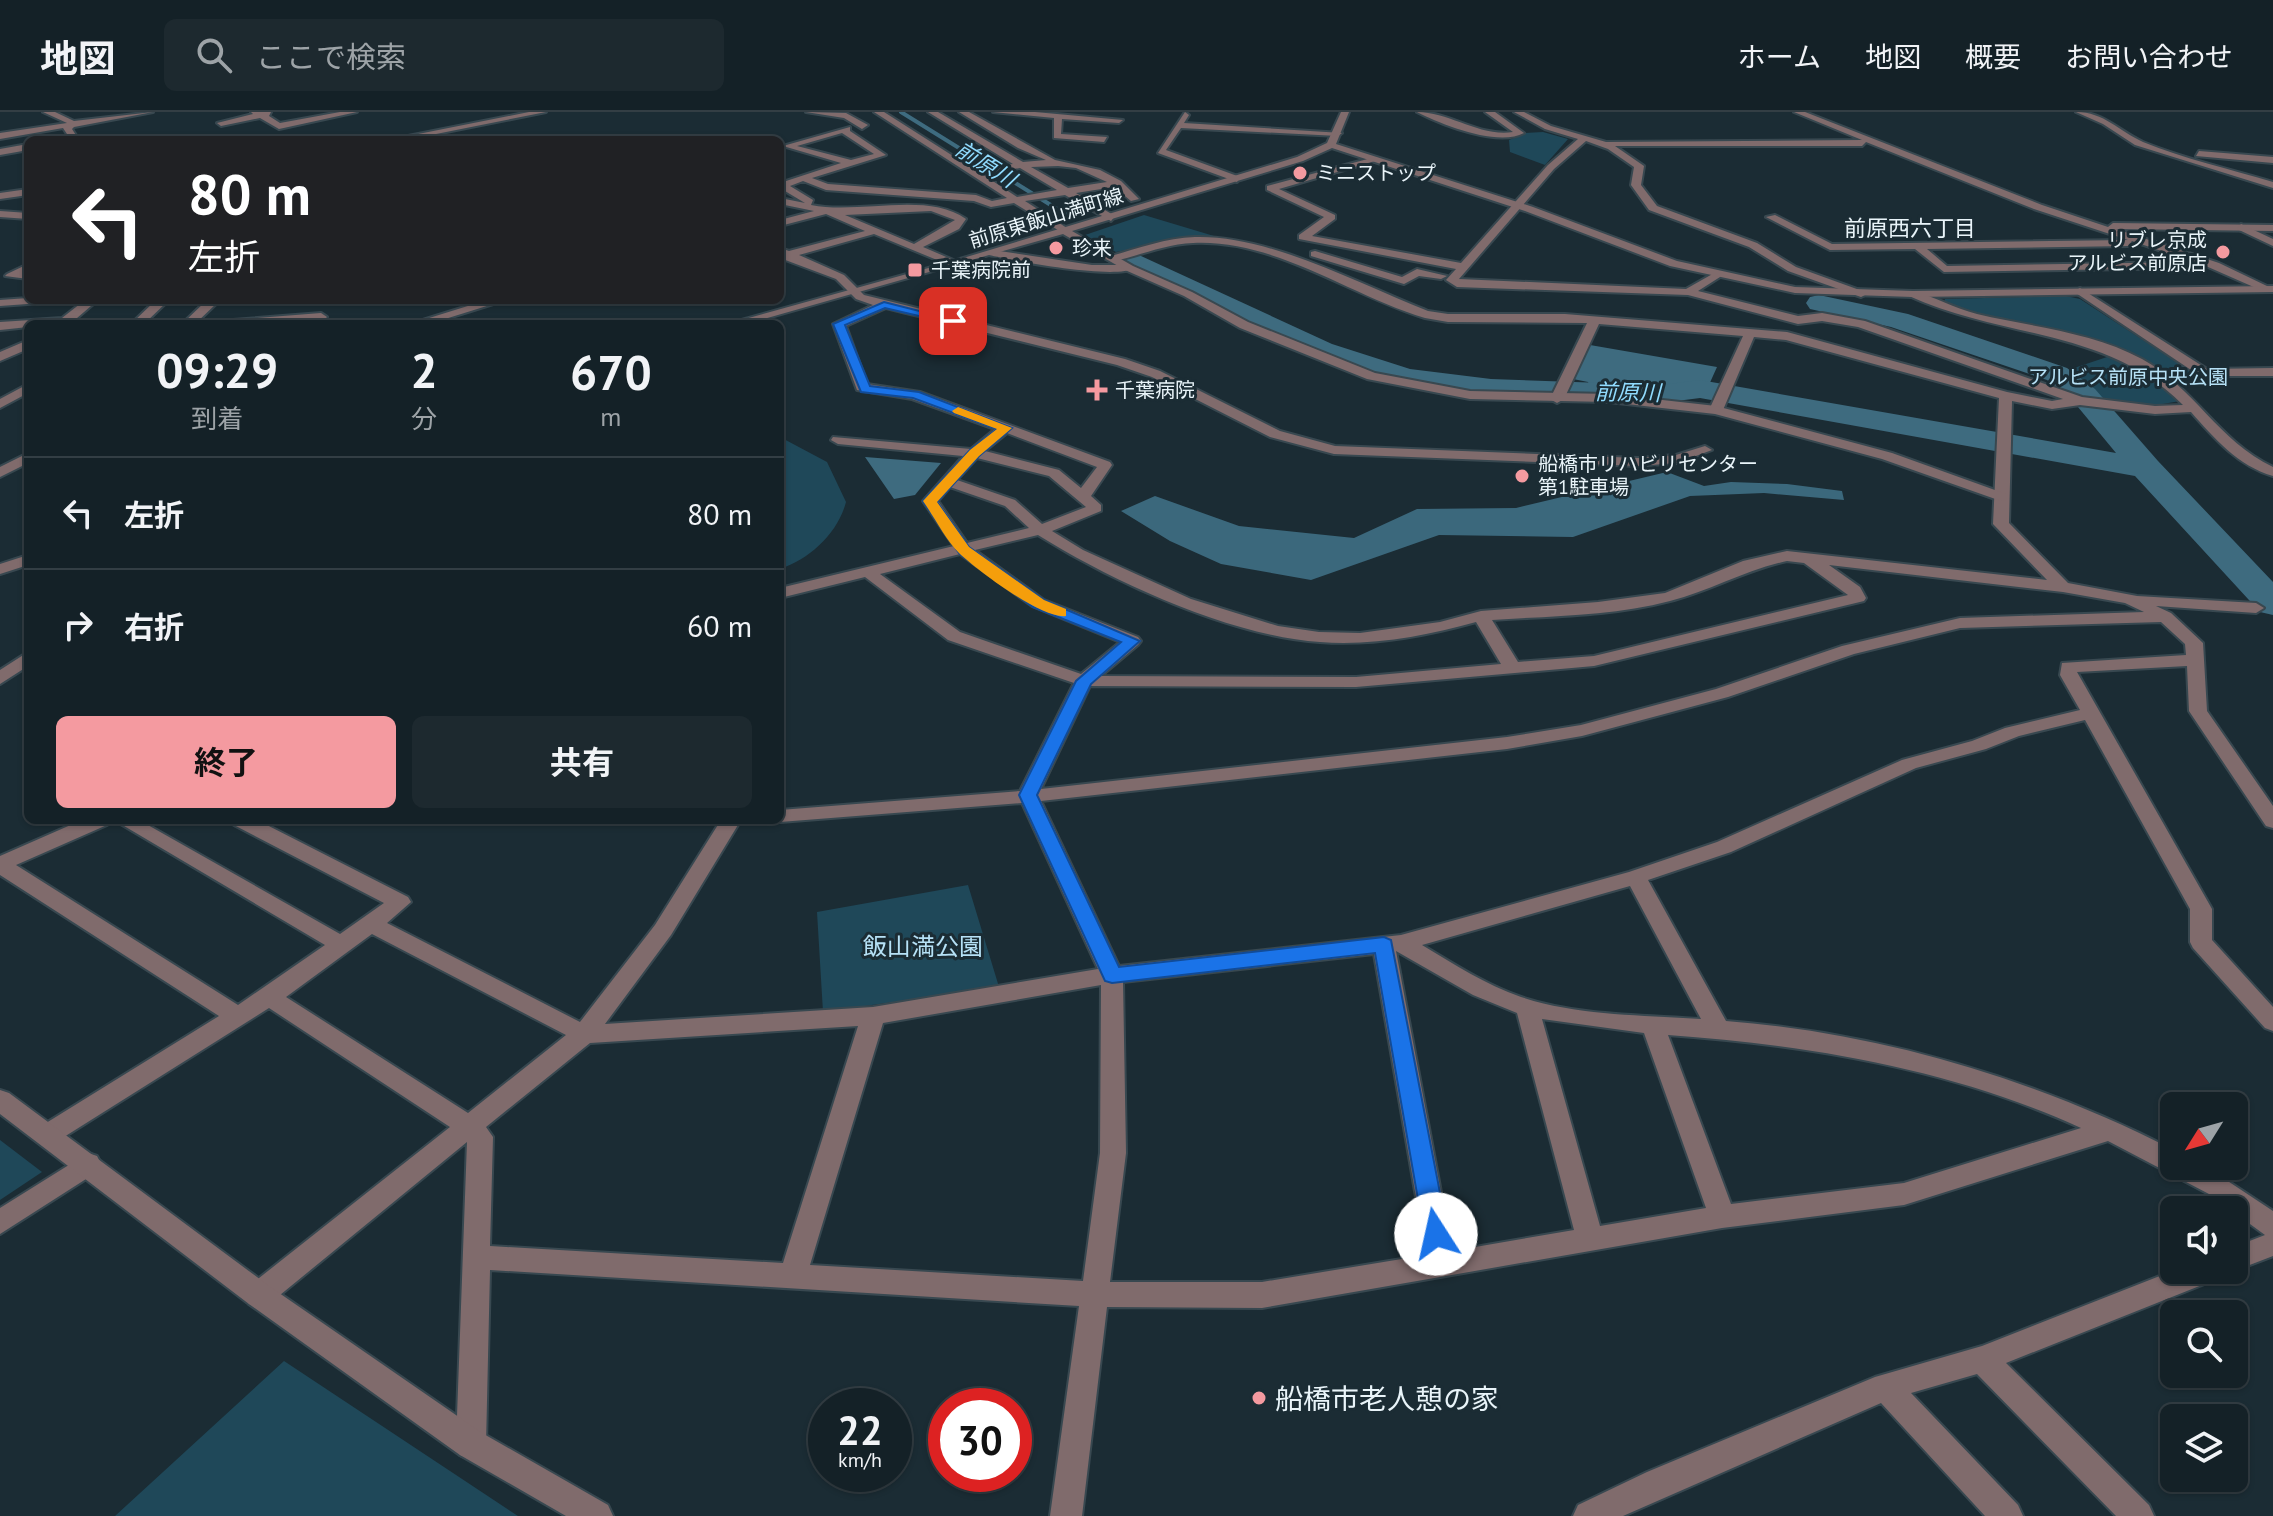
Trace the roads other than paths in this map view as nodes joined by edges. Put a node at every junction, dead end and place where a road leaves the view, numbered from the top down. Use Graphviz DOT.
graph roads {
  1 [pos="149,112"];
  2 [pos="276,112"];
  3 [pos="353,112"];
  4 [pos="542,112"];
  5 [pos="810,112"];
  6 [pos="878,112"];
  7 [pos="997,112"];
  8 [pos="1188,112"];
  9 [pos="1345,112"];
  10 [pos="1421,112"];
  11 [pos="1489,112"];
  12 [pos="1518,112"];
  13 [pos="1798,112"];
  14 [pos="2080,112"];
  15 [pos="46,114"];
  16 [pos="258,114"];
  17 [pos="966,114"];
  18 [pos="930,116"];
  19 [pos="1058,116"];
  20 [pos="1122,116"];
  21 [pos="943,119"];
  22 [pos="221,123"];
  23 [pos="913,123"];
  24 [pos="72,124"];
  25 [pos="899,125"];
  26 [pos="1178,125"];
  27 [pos="862,126"];
  28 [pos="1338,133"];
  29 [pos="0,136"];
  30 [pos="71,136"];
  31 [pos="413,136"];
  32 [pos="1007,137"];
  33 [pos="1584,138"];
  34 [pos="1104,139"];
  35 [pos="980,141"];
  36 [pos="965,143"];
  37 [pos="1606,143"];
  38 [pos="1875,143"];
  39 [pos="1331,145"];
  40 [pos="950,146"];
  41 [pos="784,147"];
  42 [pos="1096,147"];
  43 [pos="24,148"];
  44 [pos="934,148"];
  45 [pos="2155,149"];
  46 [pos="0,152"];
  47 [pos="1372,159"];
  48 [pos="1055,160"];
  49 [pos="2273,160"];
  50 [pos="851,163"];
  51 [pos="1021,165"];
  52 [pos="973,173"];
  53 [pos="803,178"];
  54 [pos="1237,179"];
  55 [pos="1118,183"];
  56 [pos="784,184"];
  57 [pos="2273,185"];
  58 [pos="784,186"];
  59 [pos="1065,192"];
  60 [pos="24,193"];
  61 [pos="0,196"];
  62 [pos="1134,199"];
  63 [pos="1016,200"];
  64 [pos="784,202"];
  65 [pos="1518,206"];
  66 [pos="827,211"];
  67 [pos="1,214"];
  68 [pos="24,216"];
  69 [pos="1771,217"];
  70 [pos="1111,218"];
  71 [pos="784,221"];
  72 [pos="2094,226"];
  73 [pos="2241,227"];
  74 [pos="2273,228"];
  75 [pos="875,231"];
  76 [pos="1066,232"];
  77 [pos="2146,243"];
  78 [pos="2273,243"];
  79 [pos="916,247"];
  80 [pos="1919,247"];
  81 [pos="993,253"];
  82 [pos="784,254"];
  83 [pos="1315,254"];
  84 [pos="784,256"];
  85 [pos="1115,258"];
  86 [pos="0,263"];
  87 [pos="954,264"];
  88 [pos="2215,265"];
  89 [pos="24,266"];
  90 [pos="1464,267"];
  91 [pos="24,268"];
  92 [pos="1129,268"];
  93 [pos="1716,275"];
  94 [pos="24,276"];
  95 [pos="1453,278"];
  96 [pos="852,288"];
  97 [pos="2269,289"];
  98 [pos="2080,291"];
  99 [pos="1688,292"];
  100 [pos="1861,294"];
  101 [pos="1913,294"];
  102 [pos="24,301"];
  103 [pos="0,303"];
  104 [pos="87,304"];
  105 [pos="159,304"];
  106 [pos="210,304"];
  107 [pos="443,304"];
  108 [pos="486,304"];
  109 [pos="884,305"];
  110 [pos="457,312"];
  111 [pos="320,316"];
  112 [pos="443,316"];
  113 [pos="68,320"];
  114 [pos="141,320"];
  115 [pos="192,320"];
  116 [pos="276,320"];
  117 [pos="432,320"];
  118 [pos="464,320"];
  119 [pos="746,320"];
  120 [pos="1595,320"];
  121 [pos="24,325"];
  122 [pos="0,326"];
  123 [pos="1750,333"];
  124 [pos="24,344"];
  125 [pos="24,345"];
  126 [pos="0,348"];
  127 [pos="0,357"];
  128 [pos="2273,372"];
  129 [pos="24,390"];
  130 [pos="2006,396"];
  131 [pos="1557,399"];
  132 [pos="2080,401"];
  133 [pos="0,404"];
  134 [pos="2197,408"];
  135 [pos="1716,410"];
  136 [pos="1005,428"];
  137 [pos="838,440"];
  138 [pos="1705,450"];
  139 [pos="974,453"];
  140 [pos="24,459"];
  141 [pos="2273,472"];
  142 [pos="0,473"];
  143 [pos="946,481"];
  144 [pos="1084,495"];
  145 [pos="2001,497"];
  146 [pos="1040,530"];
  147 [pos="964,550"];
  148 [pos="1807,558"];
  149 [pos="24,561"];
  150 [pos="0,569"];
  151 [pos="869,573"];
  152 [pos="2063,587"];
  153 [pos="784,592"];
  154 [pos="2130,599"];
  155 [pos="2256,608"];
  156 [pos="1481,616"];
  157 [pos="2165,617"];
  158 [pos="24,660"];
  159 [pos="2194,660"];
  160 [pos="1513,669"];
  161 [pos="0,679"];
  162 [pos="1084,681"];
  163 [pos="2093,712"];
  164 [pos="1028,795"];
  165 [pos="2264,798"];
  166 [pos="784,816"];
  167 [pos="2273,821"];
  168 [pos="91,824"];
  169 [pos="131,824"];
  170 [pos="249,824"];
  171 [pos="729,824"];
  172 [pos="0,864"];
  173 [pos="1636,877"];
  174 [pos="371,924"];
  175 [pos="1392,944"];
  176 [pos="342,945"];
  177 [pos="1112,975"];
  178 [pos="269,997"];
  179 [pos="1527,1008"];
  180 [pos="873,1016"];
  181 [pos="238,1017"];
  182 [pos="2273,1022"];
  183 [pos="1654,1028"];
  184 [pos="1718,1029"];
  185 [pos="584,1034"];
  186 [pos="0,1100"];
  187 [pos="469,1126"];
  188 [pos="2109,1130"];
  189 [pos="47,1135"];
  190 [pos="2160,1155"];
  191 [pos="88,1164"];
  192 [pos="2207,1180"];
  193 [pos="1722,1217"];
  194 [pos="0,1222"];
  195 [pos="2273,1226"];
  196 [pos="1590,1238"];
  197 [pos="2273,1244"];
  198 [pos="2248,1254"];
  199 [pos="475,1257"];
  200 [pos="1441,1263"];
  201 [pos="793,1275"];
  202 [pos="2172,1284"];
  203 [pos="1096,1294"];
  204 [pos="259,1295"];
  205 [pos="1982,1359"];
  206 [pos="1885,1387"];
  207 [pos="471,1444"];
  208 [pos="580,1513"];
  209 [pos="1066,1516"];
  210 [pos="1589,1516"];
  211 [pos="2007,1516"];
  212 [pos="2138,1516"];
  1 -- 24 [label="street"];
  2 -- 16 [label="street"];
  3 -- 16 [label="street"];
  4 -- 31 [label="street"];
  5 -- 27 [label="street"];
  6 -- 25 [label="street"];
  7 -- 19 [label="street"];
  8 -- 26 [label="street"];
  9 -- 28 [label="street"];
  10 -- 11 [label="street"];
  12 -- 33 [label="street"];
  13 -- 38 [label="street"];
  14 -- 45 [label="street"];
  15 -- 24 [label="street"];
  16 -- 22 [label="street"];
  17 -- 21 [label="street"];
  17 -- 32 [label="street"];
  18 -- 21 [label="street"];
  19 -- 20 [label="street"];
  19 -- 34 [label="street"];
  20 -- 34 [label="street"];
  21 -- 35 [label="street"];
  23 -- 25 [label="street"];
  24 -- 29 [label="street"];
  24 -- 30 [label="street"];
  25 -- 44 [label="street"];
  26 -- 28 [label="street"];
  26 -- 54 [label="street"];
  28 -- 39 [label="street"];
  32 -- 35 [label="street"];
  32 -- 48 [label="street"];
  33 -- 37 [label="street"];
  33 -- 65 [label="street"];
  34 -- 42 [label="street"];
  35 -- 36 [label="street"];
  35 -- 51 [label="street"];
  37 -- 38 [label="street"];
  37 -- 100 [label="street"];
  38 -- 72 [label="street"];
  39 -- 47 [label="street"];
  39 -- 54 [label="street, 前原東飯山満町線"];
  40 -- 44 [label="street"];
  41 -- 50 [label="street"];
  41 -- 50 [label="street"];
  43 -- 46 [label="street"];
  44 -- 52 [label="street"];
  45 -- 49 [label="street"];
  45 -- 57 [label="street"];
  47 -- 65 [label="street"];
  47 -- 90 [label="street"];
  48 -- 51 [label="street"];
  48 -- 55 [label="street"];
  50 -- 53 [label="street"];
  51 -- 52 [label="street"];
  51 -- 59 [label="street"];
  52 -- 63 [label="street"];
  53 -- 56 [label="street"];
  53 -- 63 [label="street"];
  54 -- 70 [label="street, 前原東飯山満町線"];
  55 -- 59 [label="street"];
  55 -- 62 [label="street"];
  58 -- 66 [label="street"];
  59 -- 63 [label="street"];
  59 -- 70 [label="street"];
  60 -- 61 [label="street"];
  63 -- 76 [label="street"];
  64 -- 66 [label="street"];
  65 -- 90 [label="street"];
  65 -- 93 [label="street"];
  66 -- 71 [label="street"];
  66 -- 75 [label="street"];
  66 -- 79 [label="street"];
  67 -- 68 [label="street"];
  69 -- 80 [label="street"];
  70 -- 76 [label="street, 前原東飯山満町線"];
  72 -- 73 [label="street"];
  72 -- 77 [label="street"];
  73 -- 74 [label="street"];
  73 -- 78 [label="street"];
  75 -- 79 [label="street"];
  75 -- 82 [label="street"];
  76 -- 81 [label="street, 前原東飯山満町線"];
  76 -- 85 [label="street"];
  77 -- 80 [label="street"];
  77 -- 88 [label="street"];
  79 -- 87 [label="street"];
  80 -- 88 [label="street"];
  81 -- 87 [label="street, 前原東飯山満町線"];
  81 -- 92 [label="street"];
  83 -- 95 [label="street"];
  84 -- 96 [label="street"];
  85 -- 92 [label="street"];
  85 -- 120 [label="street"];
  86 -- 89 [label="street"];
  87 -- 96 [label="street, 前原東飯山満町線"];
  88 -- 97 [label="street"];
  90 -- 95 [label="street"];
  91 -- 94 [label="street"];
  92 -- 131 [label="street"];
  93 -- 99 [label="street"];
  93 -- 100 [label="street"];
  95 -- 99 [label="street"];
  96 -- 109 [label="street"];
  96 -- 119 [label="street, 前原東飯山満町線"];
  97 -- 98 [label="street"];
  98 -- 101 [label="street"];
  98 -- 128 [label="street"];
  99 -- 132 [label="street"];
  100 -- 101 [label="street"];
  101 -- 134 [label="street"];
  102 -- 103 [label="street"];
  104 -- 113 [label="street"];
  105 -- 114 [label="street"];
  106 -- 115 [label="street"];
  107 -- 112 [label="street"];
  108 -- 110 [label="street"];
  109 -- 136 [label="street"];
  109 -- 138 [label="street"];
  110 -- 112 [label="street"];
  110 -- 118 [label="street"];
  111 -- 116 [label="street"];
  112 -- 117 [label="street"];
  120 -- 123 [label="street"];
  120 -- 131 [label="street"];
  121 -- 122 [label="street"];
  123 -- 130 [label="street"];
  123 -- 135 [label="street"];
  124 -- 126 [label="street"];
  125 -- 127 [label="street"];
  129 -- 133 [label="street"];
  130 -- 132 [label="street"];
  130 -- 145 [label="street"];
  131 -- 135 [label="street"];
  132 -- 134 [label="street"];
  134 -- 141 [label="street"];
  135 -- 145 [label="street"];
  136 -- 139 [label="street"];
  136 -- 144 [label="street"];
  137 -- 139 [label="street"];
  139 -- 143 [label="street"];
  139 -- 144 [label="street"];
  140 -- 142 [label="street"];
  143 -- 146 [label="street"];
  143 -- 147 [label="street"];
  144 -- 146 [label="street"];
  145 -- 152 [label="street"];
  146 -- 147 [label="street"];
  146 -- 156 [label="street"];
  147 -- 151 [label="street"];
  147 -- 162 [label="street"];
  148 -- 152 [label="street"];
  148 -- 156 [label="street"];
  148 -- 160 [label="street"];
  149 -- 150 [label="street"];
  151 -- 153 [label="street"];
  151 -- 162 [label="street"];
  152 -- 154 [label="street"];
  154 -- 155 [label="street"];
  154 -- 157 [label="street"];
  156 -- 160 [label="street"];
  157 -- 159 [label="street"];
  157 -- 164 [label="street"];
  158 -- 161 [label="street"];
  159 -- 163 [label="street"];
  159 -- 165 [label="street"];
  160 -- 162 [label="street"];
  162 -- 164 [label="street"];
  163 -- 173 [label="street"];
  163 -- 182 [label="street"];
  164 -- 166 [label="street"];
  164 -- 177 [label="street"];
  165 -- 167 [label="street"];
  168 -- 172 [label="street"];
  169 -- 176 [label="street"];
  170 -- 174 [label="street"];
  171 -- 185 [label="street"];
  172 -- 181 [label="street"];
  173 -- 175 [label="street"];
  173 -- 184 [label="street"];
  174 -- 176 [label="street"];
  174 -- 185 [label="street"];
  175 -- 177 [label="street"];
  175 -- 179 [label="street"];
  175 -- 200 [label="street"];
  176 -- 178 [label="street"];
  177 -- 180 [label="street"];
  177 -- 203 [label="street"];
  178 -- 181 [label="street"];
  178 -- 187 [label="street"];
  179 -- 183 [label="street"];
  179 -- 196 [label="street"];
  180 -- 185 [label="street"];
  180 -- 201 [label="street"];
  181 -- 189 [label="street"];
  183 -- 184 [label="street"];
  183 -- 193 [label="street"];
  184 -- 188 [label="street"];
  185 -- 187 [label="street"];
  186 -- 189 [label="street"];
  187 -- 199 [label="street"];
  187 -- 204 [label="street"];
  188 -- 190 [label="street"];
  188 -- 193 [label="street"];
  189 -- 191 [label="street"];
  191 -- 194 [label="street"];
  191 -- 204 [label="street"];
  192 -- 195 [label="street"];
  193 -- 196 [label="street"];
  196 -- 200 [label="street"];
  197 -- 198 [label="street"];
  199 -- 201 [label="street"];
  199 -- 207 [label="street"];
  200 -- 203 [label="street"];
  201 -- 203 [label="street"];
  202 -- 205 [label="street"];
  203 -- 209 [label="street"];
  204 -- 207 [label="street"];
  205 -- 206 [label="street"];
  205 -- 212 [label="street"];
  206 -- 210 [label="street"];
  206 -- 211 [label="street"];
  207 -- 208 [label="street"];
}
